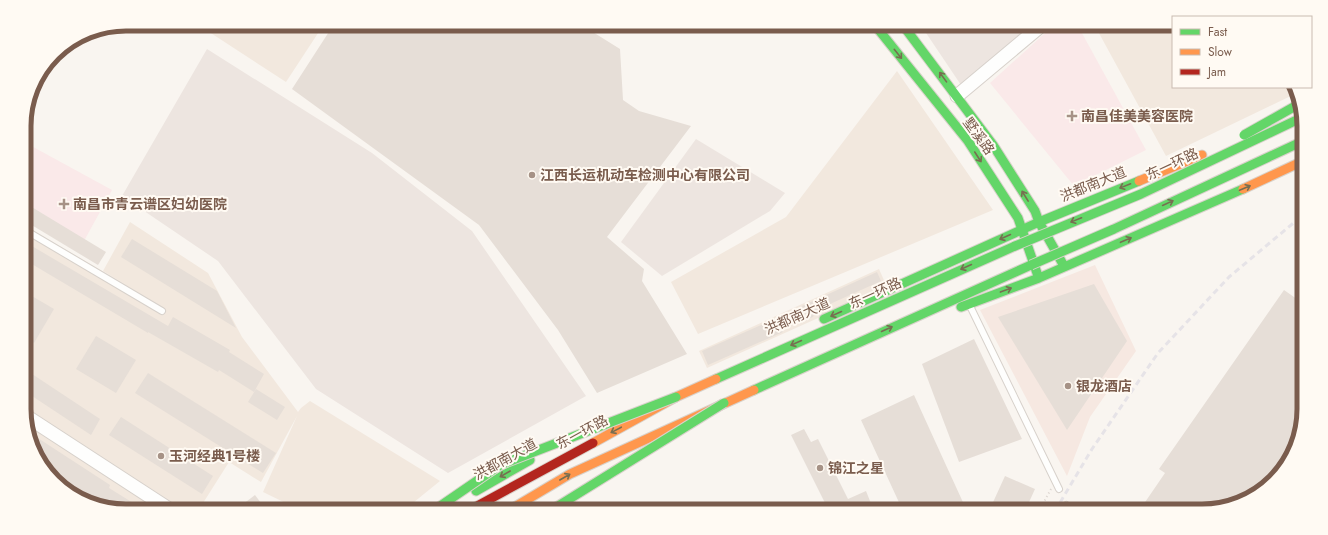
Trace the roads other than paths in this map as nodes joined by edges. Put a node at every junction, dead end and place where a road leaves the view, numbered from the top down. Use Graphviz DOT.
graph roads {
  1 [pos="880,31"];
  2 [pos="907,31"];
  3 [pos="1035,31"];
  4 [pos="957,96"];
  5 [pos="1295,106"];
  6 [pos="1296,114"];
  7 [pos="1297,120"];
  8 [pos="1297,144"];
  9 [pos="1297,164"];
  10 [pos="1141,194"];
  11 [pos="1039,222"];
  12 [pos="1022,229"];
  13 [pos="31,234"];
  14 [pos="1064,267"];
  15 [pos="1039,278"];
  16 [pos="969,303"];
  17 [pos="162,311"];
  18 [pos="813,324"];
  19 [pos="662,393"];
  20 [pos="676,397"];
  21 [pos="724,403"];
  22 [pos="32,420"];
  23 [pos="1059,489"];
  24 [pos="161,504"];
  25 [pos="442,504"];
  26 [pos="455,504"];
  27 [pos="481,504"];
  28 [pos="520,504"];
  29 [pos="533,504"];
  30 [pos="561,504"];
  1 -- 12 [label="main road, 墅溪路, one-way"];
  4 -- 2 [label="main road, 墅溪路, one-way"];
  3 -- 4 [label="street"];
  11 -- 4 [label="main road, 墅溪路, one-way"];
  5 -- 10 [label="main road, bridge"];
  6 -- 11 [label="main road, 洪都南大道, one-way"];
  7 -- 10 [label="main road, 东一环路, bridge"];
  21 -- 8 [label="main road, one-way, bridge"];
  14 -- 9 [label="main road, one-way"];
  10 -- 20 [label="main road, 东一环路, one-way, bridge"];
  11 -- 12 [label="main road, 洪都南大道"];
  11 -- 14 [label="main road, 墅溪路"];
  12 -- 15 [label="main road, 墅溪路"];
  12 -- 18 [label="main road, 洪都南大道, one-way"];
  13 -- 17 [label="lane"];
  14 -- 15 [label="main road"];
  16 -- 15 [label="main road, one-way"];
  16 -- 23 [label="lane"];
  16 -- 29 [label="main road"];
  19 -- 26 [label="main road, 洪都南大道, one-way"];
  20 -- 25 [label="main road, bridge"];
  20 -- 27 [label="main road, 东一环路, one-way, bridge"];
  28 -- 21 [label="main road, one-way, bridge"];
  21 -- 30 [label="main road, bridge"];
  22 -- 24 [label="street"];
}
